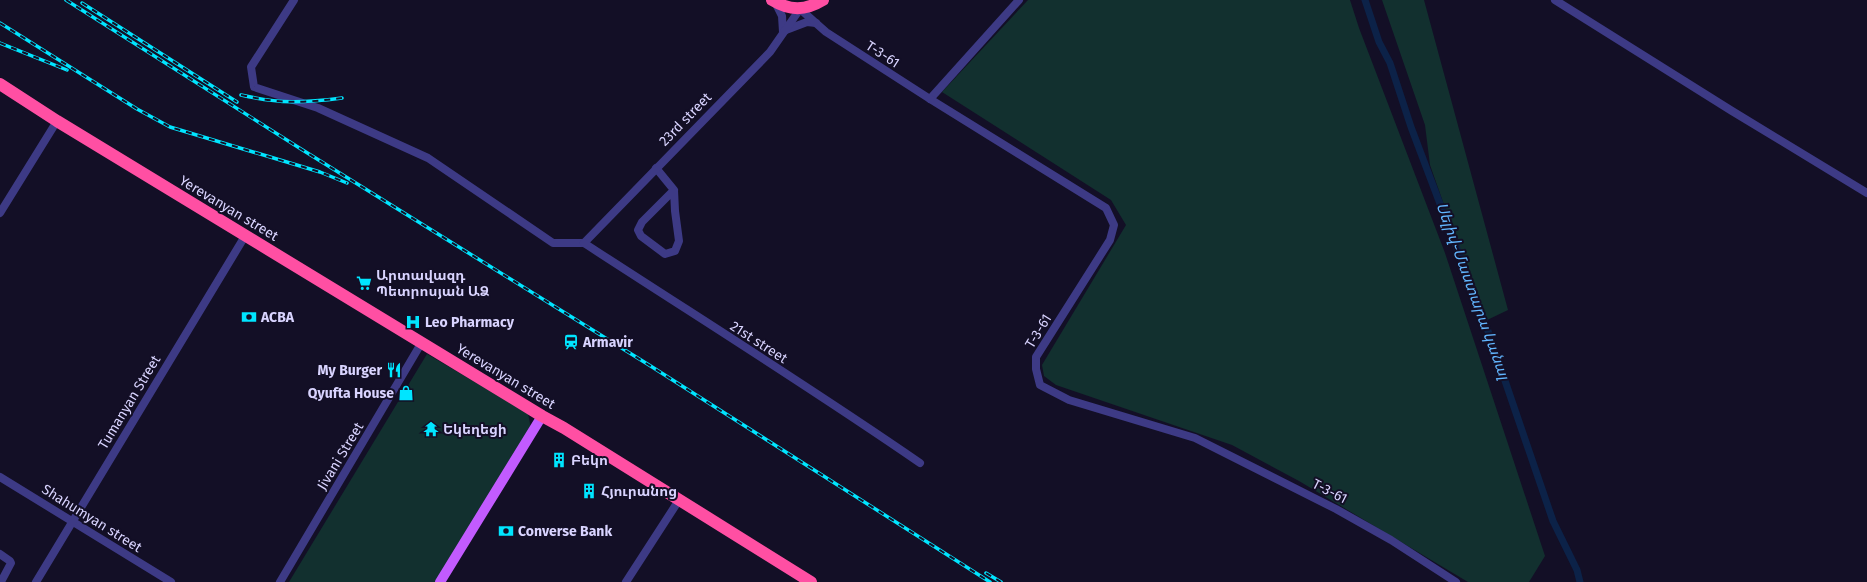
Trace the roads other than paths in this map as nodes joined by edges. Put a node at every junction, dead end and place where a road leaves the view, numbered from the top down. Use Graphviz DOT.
graph roads {
  1 [pos="294,0"];
  2 [pos="823,0"];
  3 [pos="1019,0"];
  4 [pos="1555,0"];
  5 [pos="774,1"];
  6 [pos="799,5"];
  7 [pos="816,23"];
  8 [pos="783,32"];
  9 [pos="0,84"];
  10 [pos="930,99"];
  11 [pos="57,121"];
  12 [pos="656,168"];
  13 [pos="674,190"];
  14 [pos="1867,193"];
  15 [pos="0,213"];
  16 [pos="245,236"];
  17 [pos="584,243"];
  18 [pos="422,342"];
  19 [pos="542,416"];
  20 [pos="920,463"];
  21 [pos="0,477"];
  22 [pos="679,500"];
  23 [pos="72,521"];
  24 [pos="0,554"];
  25 [pos="161,579"];
  26 [pos="2,580"];
  27 [pos="36,582"];
  28 [pos="171,582"];
  29 [pos="280,582"];
  30 [pos="440,582"];
  31 [pos="626,582"];
  32 [pos="811,582"];
  33 [pos="1456,582"];
  1 -- 17 [label="street"];
  2 -- 6 [label="highway"];
  2 -- 7 [label="street"];
  3 -- 10 [label="street"];
  4 -- 14 [label="street"];
  5 -- 6 [label="highway"];
  5 -- 8 [label="street"];
  6 -- 7 [label="street, T-3-61"];
  6 -- 8 [label="street, 23rd street"];
  7 -- 8 [label="street"];
  7 -- 10 [label="street, T-3-61"];
  8 -- 12 [label="street, 23rd street"];
  9 -- 11 [label="highway, Yerevanyan street"];
  10 -- 33 [label="street, T-3-61"];
  11 -- 15 [label="street"];
  11 -- 16 [label="highway, Yerevanyan street"];
  12 -- 13 [label="street"];
  12 -- 17 [label="street, 23rd street"];
  13 -- 13 [label="street"];
  16 -- 18 [label="highway, Yerevanyan street"];
  16 -- 23 [label="street, Tumanyan Street"];
  17 -- 20 [label="street, 21st street"];
  18 -- 19 [label="highway, Yerevanyan street"];
  18 -- 29 [label="street, Jivani Street"];
  19 -- 22 [label="highway, Yerevanyan street"];
  19 -- 30 [label="main road"];
  21 -- 23 [label="street, Shahumyan street"];
  22 -- 31 [label="street"];
  22 -- 32 [label="highway, Yerevanyan street"];
  23 -- 25 [label="street, Shahumyan street"];
  23 -- 27 [label="street, Tumanyan Street"];
  24 -- 26 [label="street"];
  25 -- 28 [label="street, Shahumyan street"];
}
